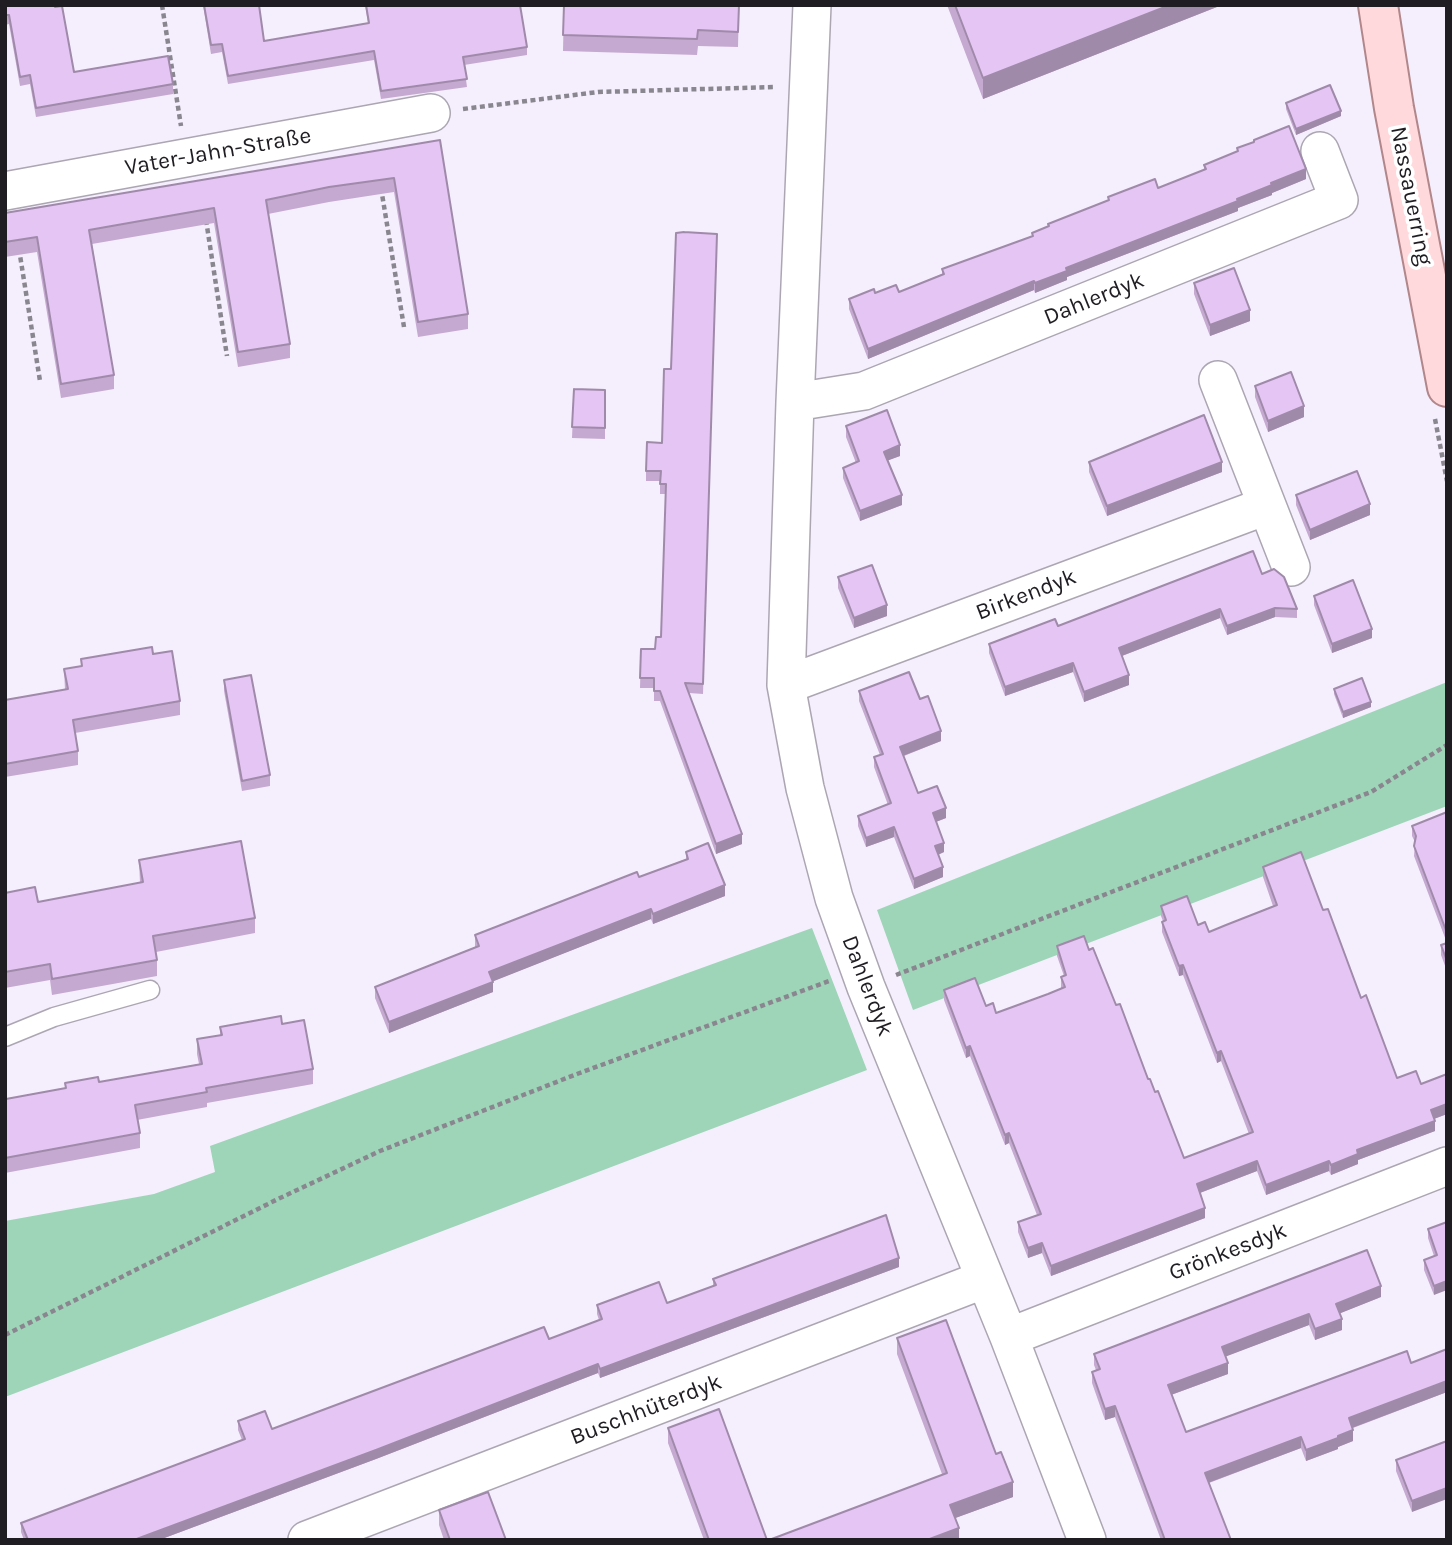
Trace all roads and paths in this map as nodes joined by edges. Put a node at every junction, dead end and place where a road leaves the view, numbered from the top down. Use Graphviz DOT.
graph roads {
  1 [pos="162,5"];
  2 [pos="812,5"];
  3 [pos="1378,5"];
  4 [pos="808,86"];
  5 [pos="431,113"];
  6 [pos="1320,151"];
  7 [pos="186,158"];
  8 [pos="380,179"];
  9 [pos="5,191"];
  10 [pos="204,210"];
  11 [pos="19,244"];
  12 [pos="404,327"];
  13 [pos="227,356"];
  14 [pos="1218,380"];
  15 [pos="40,381"];
  16 [pos="1447,387"];
  17 [pos="795,401"];
  18 [pos="1266,506"];
  19 [pos="1291,568"];
  20 [pos="786,685"];
  21 [pos="1447,745"];
  22 [pos="863,979"];
  23 [pos="150,990"];
  24 [pos="5,1037"];
  25 [pos="1447,1166"];
  26 [pos="985,1279"];
  27 [pos="5,1335"];
  28 [pos="1009,1338"];
  29 [pos="307,1540"];
  30 [pos="1087,1540"];
  1 -- 7 [label="path"];
  2 -- 4 [label="street, Dahlerdyk"];
  3 -- 16 [label="main road, Nassauerring"];
  4 -- 5 [label="path"];
  4 -- 17 [label="street, Dahlerdyk"];
  5 -- 7 [label="street, Vater-Jahn-Straße"];
  6 -- 17 [label="street, Dahlerdyk"];
  7 -- 9 [label="street, Vater-Jahn-Straße"];
  8 -- 12 [label="path"];
  10 -- 13 [label="path"];
  11 -- 15 [label="path"];
  14 -- 18 [label="street"];
  17 -- 20 [label="street, Dahlerdyk"];
  18 -- 19 [label="street"];
  18 -- 20 [label="street, Birkendyk"];
  20 -- 22 [label="street, Dahlerdyk"];
  21 -- 22 [label="path"];
  22 -- 26 [label="street, Dahlerdyk"];
  22 -- 27 [label="path"];
  23 -- 24 [label="lane"];
  25 -- 28 [label="street, Grönkesdyk"];
  26 -- 28 [label="street, Dahlerdyk"];
  26 -- 29 [label="street, Buschhüterdyk"];
  28 -- 30 [label="street, Dahlerdyk"];
}
